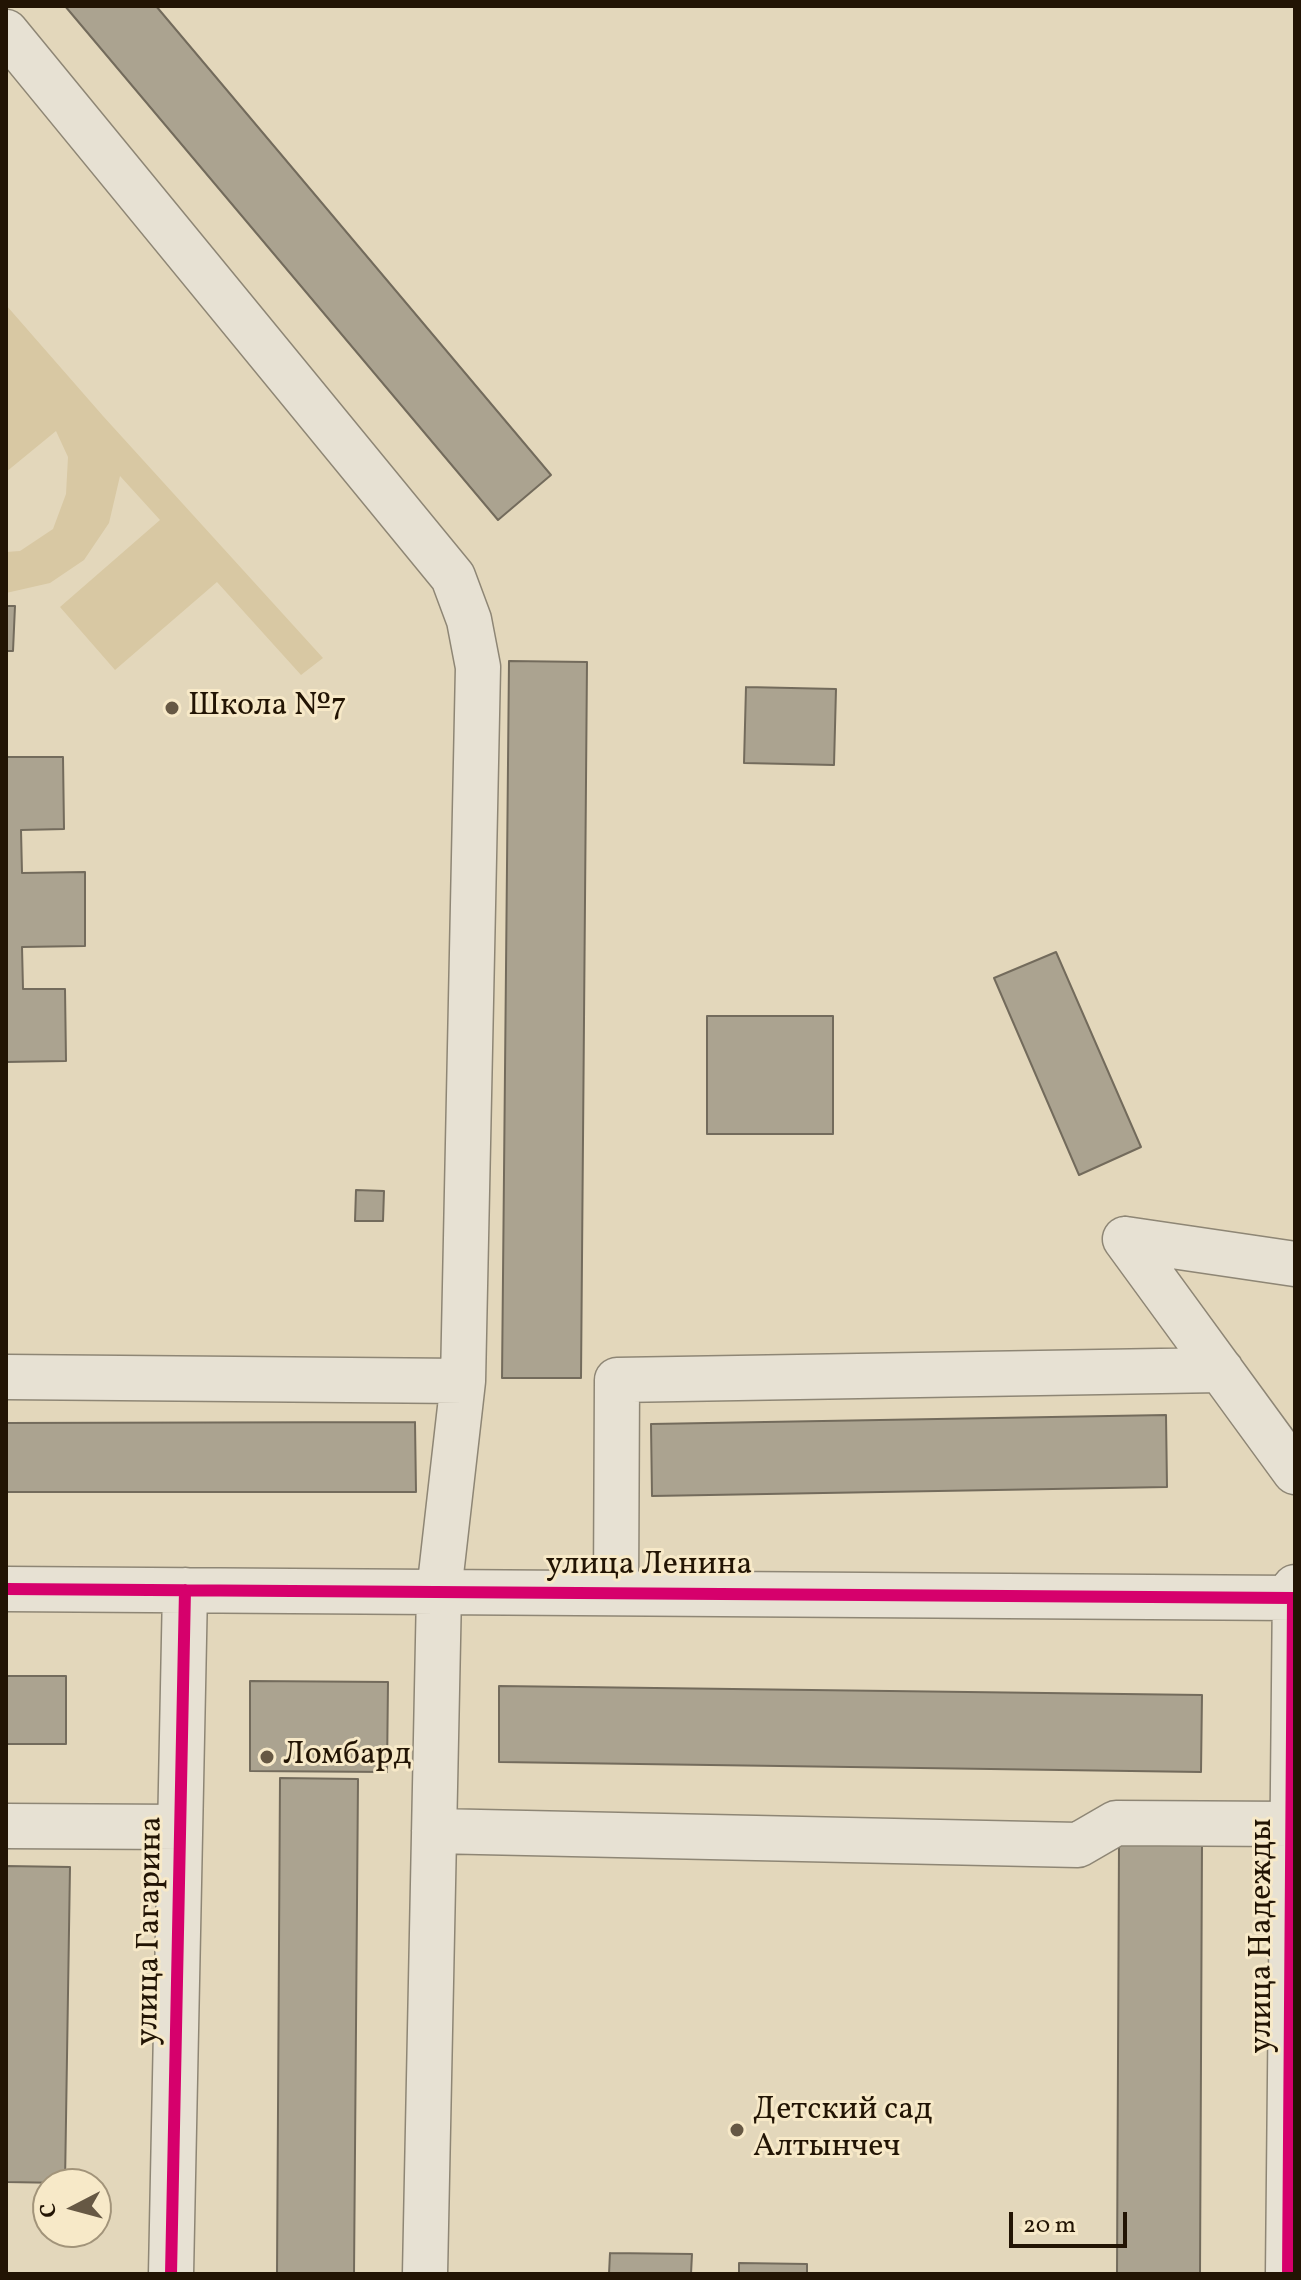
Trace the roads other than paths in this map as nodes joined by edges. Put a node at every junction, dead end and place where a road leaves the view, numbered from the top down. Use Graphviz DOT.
graph roads {
  1 [pos="6,32"];
  2 [pos="1295,1264"];
  3 [pos="1221,1370"];
  4 [pos="6,1377"];
  5 [pos="463,1381"];
  6 [pos="1295,1472"];
  7 [pos="6,1589"];
  8 [pos="185,1590"];
  9 [pos="439,1592"];
  10 [pos="1294,1592"];
  11 [pos="616,1593"];
  12 [pos="1290,1824"];
  13 [pos="6,1826"];
  14 [pos="180,1827"];
  15 [pos="434,1831"];
  16 [pos="171,2274"];
  17 [pos="425,2274"];
  18 [pos="1288,2274"];
  1 -- 5 [label="street"];
  2 -- 3 [label="street"];
  3 -- 6 [label="street"];
  3 -- 11 [label="street"];
  4 -- 5 [label="street"];
  5 -- 9 [label="street"];
  7 -- 8 [label="street, улица Ленина"];
  8 -- 9 [label="street, улица Ленина"];
  8 -- 14 [label="street, улица Гагарина"];
  9 -- 11 [label="street, улица Ленина"];
  9 -- 15 [label="street"];
  10 -- 11 [label="street, улица Ленина"];
  10 -- 12 [label="street, улица Надежды"];
  12 -- 15 [label="street"];
  12 -- 18 [label="street, улица Надежды"];
  13 -- 14 [label="street"];
  14 -- 16 [label="street, улица Гагарина"];
  15 -- 17 [label="street"];
}
